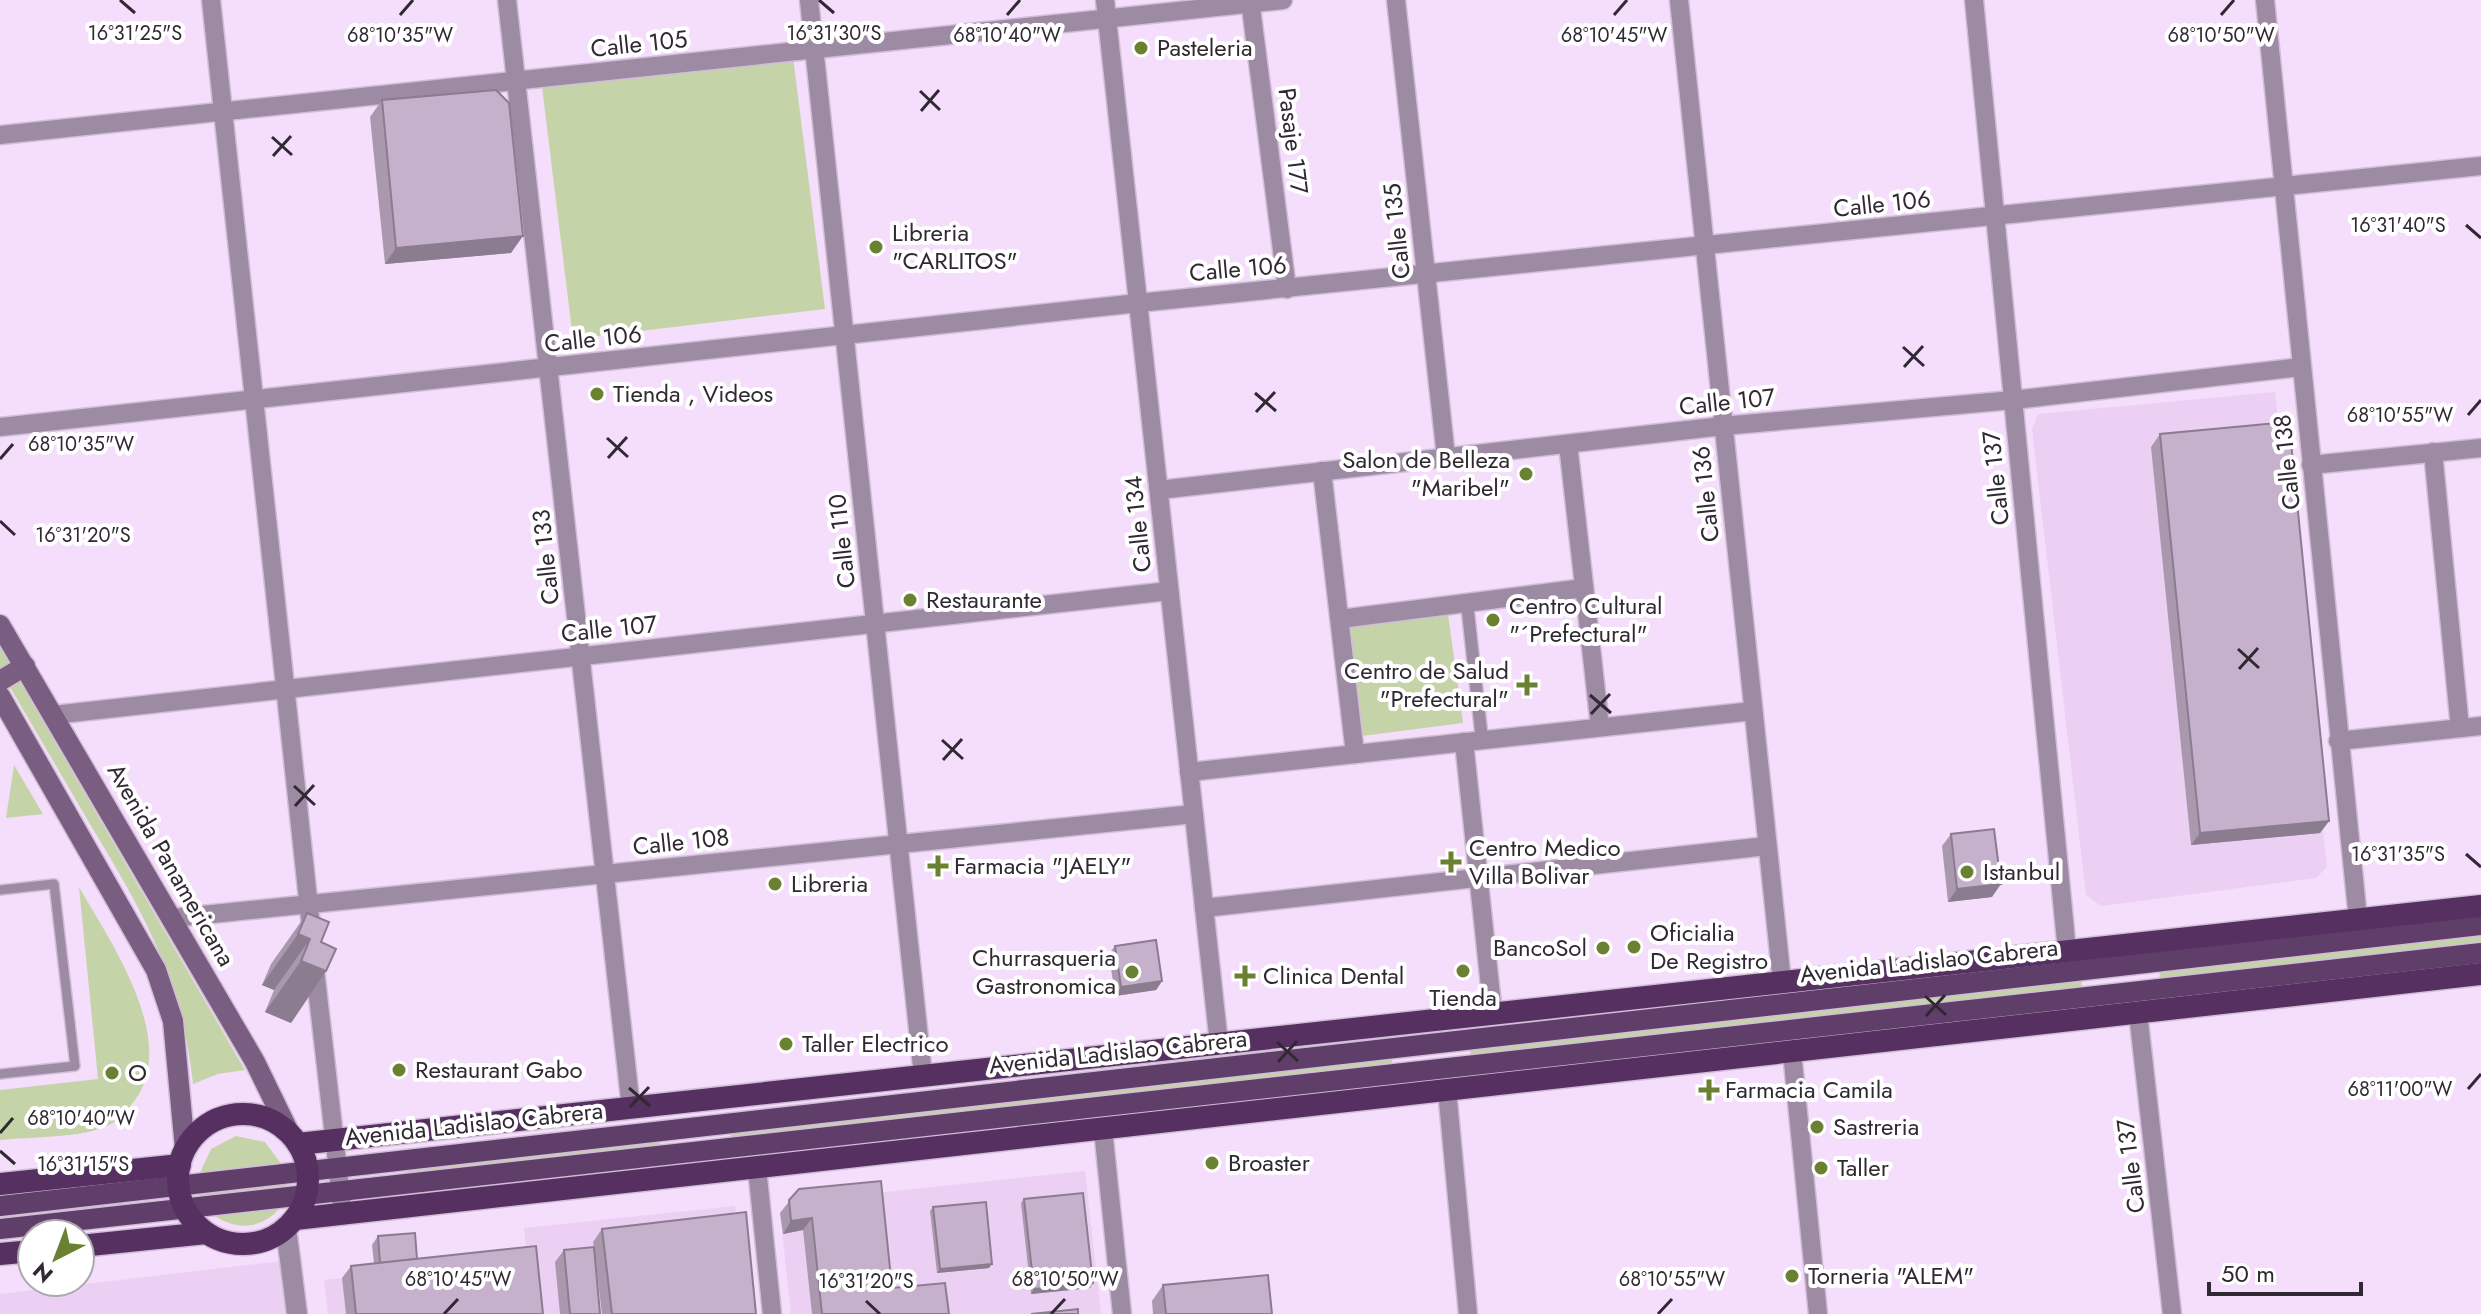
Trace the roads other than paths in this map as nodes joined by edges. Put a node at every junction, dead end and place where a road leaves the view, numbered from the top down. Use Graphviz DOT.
graph roads {
  1 [pos="211,0"];
  2 [pos="507,0"];
  3 [pos="809,0"];
  4 [pos="1283,0"];
  5 [pos="1396,0"];
  6 [pos="1679,0"];
  7 [pos="1974,0"];
  8 [pos="2265,0"];
  9 [pos="1251,2"];
  10 [pos="1106,9"];
  11 [pos="814,50"];
  12 [pos="517,81"];
  13 [pos="223,112"];
  14 [pos="0,135"];
  15 [pos="2481,166"];
  16 [pos="2284,185"];
  17 [pos="1997,217"];
  18 [pos="1705,247"];
  19 [pos="1426,276"];
  20 [pos="1287,289"];
  21 [pos="1138,303"];
  22 [pos="844,337"];
  23 [pos="2301,367"];
  24 [pos="549,368"];
  25 [pos="254,398"];
  26 [pos="2013,400"];
  27 [pos="1723,426"];
  28 [pos="0,427"];
  29 [pos="1568,444"];
  30 [pos="2481,448"];
  31 [pos="2433,452"];
  32 [pos="1446,457"];
  33 [pos="2311,465"];
  34 [pos="1322,471"];
  35 [pos="1159,490"];
  36 [pos="1584,588"];
  37 [pos="1169,591"];
  38 [pos="1467,603"];
  39 [pos="1340,619"];
  40 [pos="875,624"];
  41 [pos="0,625"];
  42 [pos="581,656"];
  43 [pos="25,666"];
  44 [pos="0,681"];
  45 [pos="285,689"];
  46 [pos="0,696"];
  47 [pos="1753,711"];
  48 [pos="53,715"];
  49 [pos="2481,726"];
  50 [pos="1600,727"];
  51 [pos="2460,728"];
  52 [pos="1473,741"];
  53 [pos="2338,741"];
  54 [pos="1355,754"];
  55 [pos="1189,772"];
  56 [pos="1194,814"];
  57 [pos="899,844"];
  58 [pos="1767,846"];
  59 [pos="605,874"];
  60 [pos="1478,876"];
  61 [pos="0,890"];
  62 [pos="308,905"];
  63 [pos="2481,906"];
  64 [pos="1204,908"];
  65 [pos="173,918"];
  66 [pos="2358,919"];
  67 [pos="2481,925"];
  68 [pos="2067,951"];
  69 [pos="2481,953"];
  70 [pos="2481,974"];
  71 [pos="1782,982"];
  72 [pos="2138,1013"];
  73 [pos="1493,1014"];
  74 [pos="1219,1044"];
  75 [pos="1792,1052"];
  76 [pos="0,1074"];
  77 [pos="923,1076"];
  78 [pos="1447,1090"];
  79 [pos="631,1108"];
  80 [pos="1103,1129"];
  81 [pos="294,1139"];
  82 [pos="334,1141"];
  83 [pos="337,1166"];
  84 [pos="181,1167"];
  85 [pos="757,1168"];
  86 [pos="308,1170"];
  87 [pos="0,1184"];
  88 [pos="340,1189"];
  89 [pos="308,1194"];
  90 [pos="0,1206"];
  91 [pos="185,1209"];
  92 [pos="343,1214"];
  93 [pos="291,1224"];
  94 [pos="0,1229"];
  95 [pos="206,1233"];
  96 [pos="96,1244"];
  97 [pos="297,1314"];
  98 [pos="772,1314"];
  99 [pos="1122,1314"];
  100 [pos="1468,1314"];
  101 [pos="1818,1314"];
  102 [pos="2172,1314"];
  1 -- 13 [label="street"];
  2 -- 12 [label="street, Calle 133"];
  3 -- 11 [label="street, Calle 110"];
  4 -- 9 [label="street, Calle 105"];
  5 -- 19 [label="street, Calle 135"];
  6 -- 18 [label="street, Calle 136"];
  7 -- 17 [label="street, Calle 137"];
  8 -- 16 [label="street, Calle 138"];
  9 -- 10 [label="street, Calle 105"];
  9 -- 20 [label="street, Pasaje 177"];
  10 -- 11 [label="street, Calle 105"];
  10 -- 21 [label="street, Calle 134"];
  11 -- 12 [label="street, Calle 105"];
  11 -- 22 [label="street, Calle 110"];
  12 -- 13 [label="street, Calle 105"];
  12 -- 24 [label="street, Calle 133"];
  13 -- 14 [label="street, Calle 105"];
  13 -- 25 [label="street"];
  15 -- 16 [label="street, Calle 106"];
  16 -- 17 [label="street, Calle 106"];
  16 -- 23 [label="street, Calle 138"];
  17 -- 18 [label="street, Calle 106"];
  17 -- 26 [label="street, Calle 137"];
  18 -- 19 [label="street, Calle 106"];
  18 -- 27 [label="street, Calle 136"];
  19 -- 20 [label="street, Calle 106"];
  19 -- 32 [label="street, Calle 135"];
  20 -- 21 [label="street, Calle 106"];
  21 -- 22 [label="street, Calle 106"];
  21 -- 35 [label="street, Calle 134"];
  22 -- 24 [label="street, Calle 106"];
  22 -- 40 [label="street, Calle 110"];
  23 -- 26 [label="street, Calle 107"];
  23 -- 33 [label="street, Calle 138"];
  24 -- 25 [label="street, Calle 106"];
  24 -- 42 [label="street, Calle 133"];
  25 -- 28 [label="street, Calle 106"];
  25 -- 45 [label="street"];
  26 -- 27 [label="street, Calle 107"];
  26 -- 68 [label="street, Calle 137"];
  27 -- 29 [label="street, Calle 107"];
  27 -- 47 [label="street, Calle 136"];
  29 -- 32 [label="street, Calle 107"];
  29 -- 36 [label="street"];
  30 -- 31 [label="street"];
  31 -- 33 [label="street"];
  31 -- 51 [label="street"];
  32 -- 34 [label="street, Calle 107"];
  33 -- 53 [label="street, Calle 138"];
  34 -- 35 [label="street, Calle 107"];
  34 -- 39 [label="street"];
  35 -- 37 [label="street, Calle 134"];
  36 -- 38 [label="street"];
  36 -- 50 [label="street"];
  37 -- 40 [label="street, Calle 107"];
  37 -- 55 [label="street, Calle 134"];
  38 -- 39 [label="street"];
  38 -- 52 [label="street"];
  39 -- 54 [label="street"];
  40 -- 42 [label="street, Calle 107"];
  40 -- 57 [label="street, Calle 110"];
  41 -- 43 [label="main road, Avenida Panamericana"];
  42 -- 45 [label="street, Calle 107"];
  42 -- 59 [label="street, Calle 133"];
  43 -- 44 [label="main road"];
  43 -- 48 [label="main road, Avenida Panamericana"];
  45 -- 48 [label="street, Calle 107"];
  45 -- 62 [label="street"];
  46 -- 84 [label="main road"];
  47 -- 50 [label="street"];
  47 -- 58 [label="street, Calle 136"];
  48 -- 65 [label="main road, Avenida Panamericana"];
  49 -- 51 [label="street"];
  50 -- 52 [label="street"];
  51 -- 53 [label="street"];
  52 -- 54 [label="street"];
  52 -- 60 [label="street"];
  53 -- 66 [label="street, Calle 138"];
  54 -- 55 [label="street"];
  55 -- 56 [label="street, Calle 134"];
  56 -- 57 [label="street, Calle 108"];
  56 -- 64 [label="street, Calle 134"];
  57 -- 59 [label="street, Calle 108"];
  57 -- 77 [label="street, Calle 110"];
  58 -- 60 [label="street"];
  58 -- 71 [label="street, Calle 136"];
  59 -- 62 [label="street, Calle 108"];
  59 -- 79 [label="street, Calle 133"];
  60 -- 64 [label="street"];
  60 -- 73 [label="street"];
  61 -- 76 [label="lane"];
  62 -- 65 [label="street, Calle 108"];
  62 -- 82 [label="street"];
  63 -- 66 [label="highway, Avenida Ladislao Cabrera"];
  64 -- 74 [label="street, Calle 134"];
  65 -- 81 [label="main road, Avenida Panamericana"];
  66 -- 68 [label="highway, Avenida Ladislao Cabrera"];
  67 -- 83 [label="main road, Avenida Ladislao Cabrera"];
  68 -- 71 [label="highway, Avenida Ladislao Cabrera"];
  69 -- 88 [label="main road, Avenida Ladislao Cabrera"];
  70 -- 72 [label="highway"];
  71 -- 73 [label="highway, Avenida Ladislao Cabrera"];
  72 -- 75 [label="highway"];
  72 -- 102 [label="street, Calle 137"];
  73 -- 74 [label="highway, Avenida Ladislao Cabrera"];
  74 -- 77 [label="highway, Avenida Ladislao Cabrera"];
  75 -- 78 [label="highway"];
  75 -- 101 [label="street"];
  77 -- 79 [label="highway, Avenida Ladislao Cabrera"];
  78 -- 80 [label="highway"];
  78 -- 100 [label="street"];
  79 -- 82 [label="highway, Avenida Ladislao Cabrera"];
  80 -- 85 [label="highway"];
  80 -- 99 [label="street"];
  81 -- 82 [label="highway, Avenida Ladislao Cabrera"];
  81 -- 84 [label="highway"];
  81 -- 86 [label="highway"];
  82 -- 83 [label="street"];
  83 -- 86 [label="main road, Avenida Ladislao Cabrera"];
  83 -- 88 [label="street"];
  84 -- 86 [label="main road, Avenida Ladislao Cabrera"];
  84 -- 87 [label="highway, Avenida Ladislao Cabrera"];
  84 -- 90 [label="main road, Avenida Ladislao Cabrera"];
  84 -- 91 [label="highway"];
  85 -- 92 [label="highway"];
  85 -- 98 [label="street"];
  86 -- 89 [label="highway"];
  88 -- 89 [label="main road, Avenida Ladislao Cabrera"];
  88 -- 92 [label="street"];
  89 -- 91 [label="main road, Avenida Ladislao Cabrera"];
  89 -- 93 [label="highway"];
  91 -- 94 [label="main road, Avenida Ladislao Cabrera"];
  91 -- 95 [label="highway"];
  92 -- 93 [label="highway"];
  93 -- 95 [label="highway"];
  93 -- 97 [label="street"];
  95 -- 96 [label="highway"];
}
